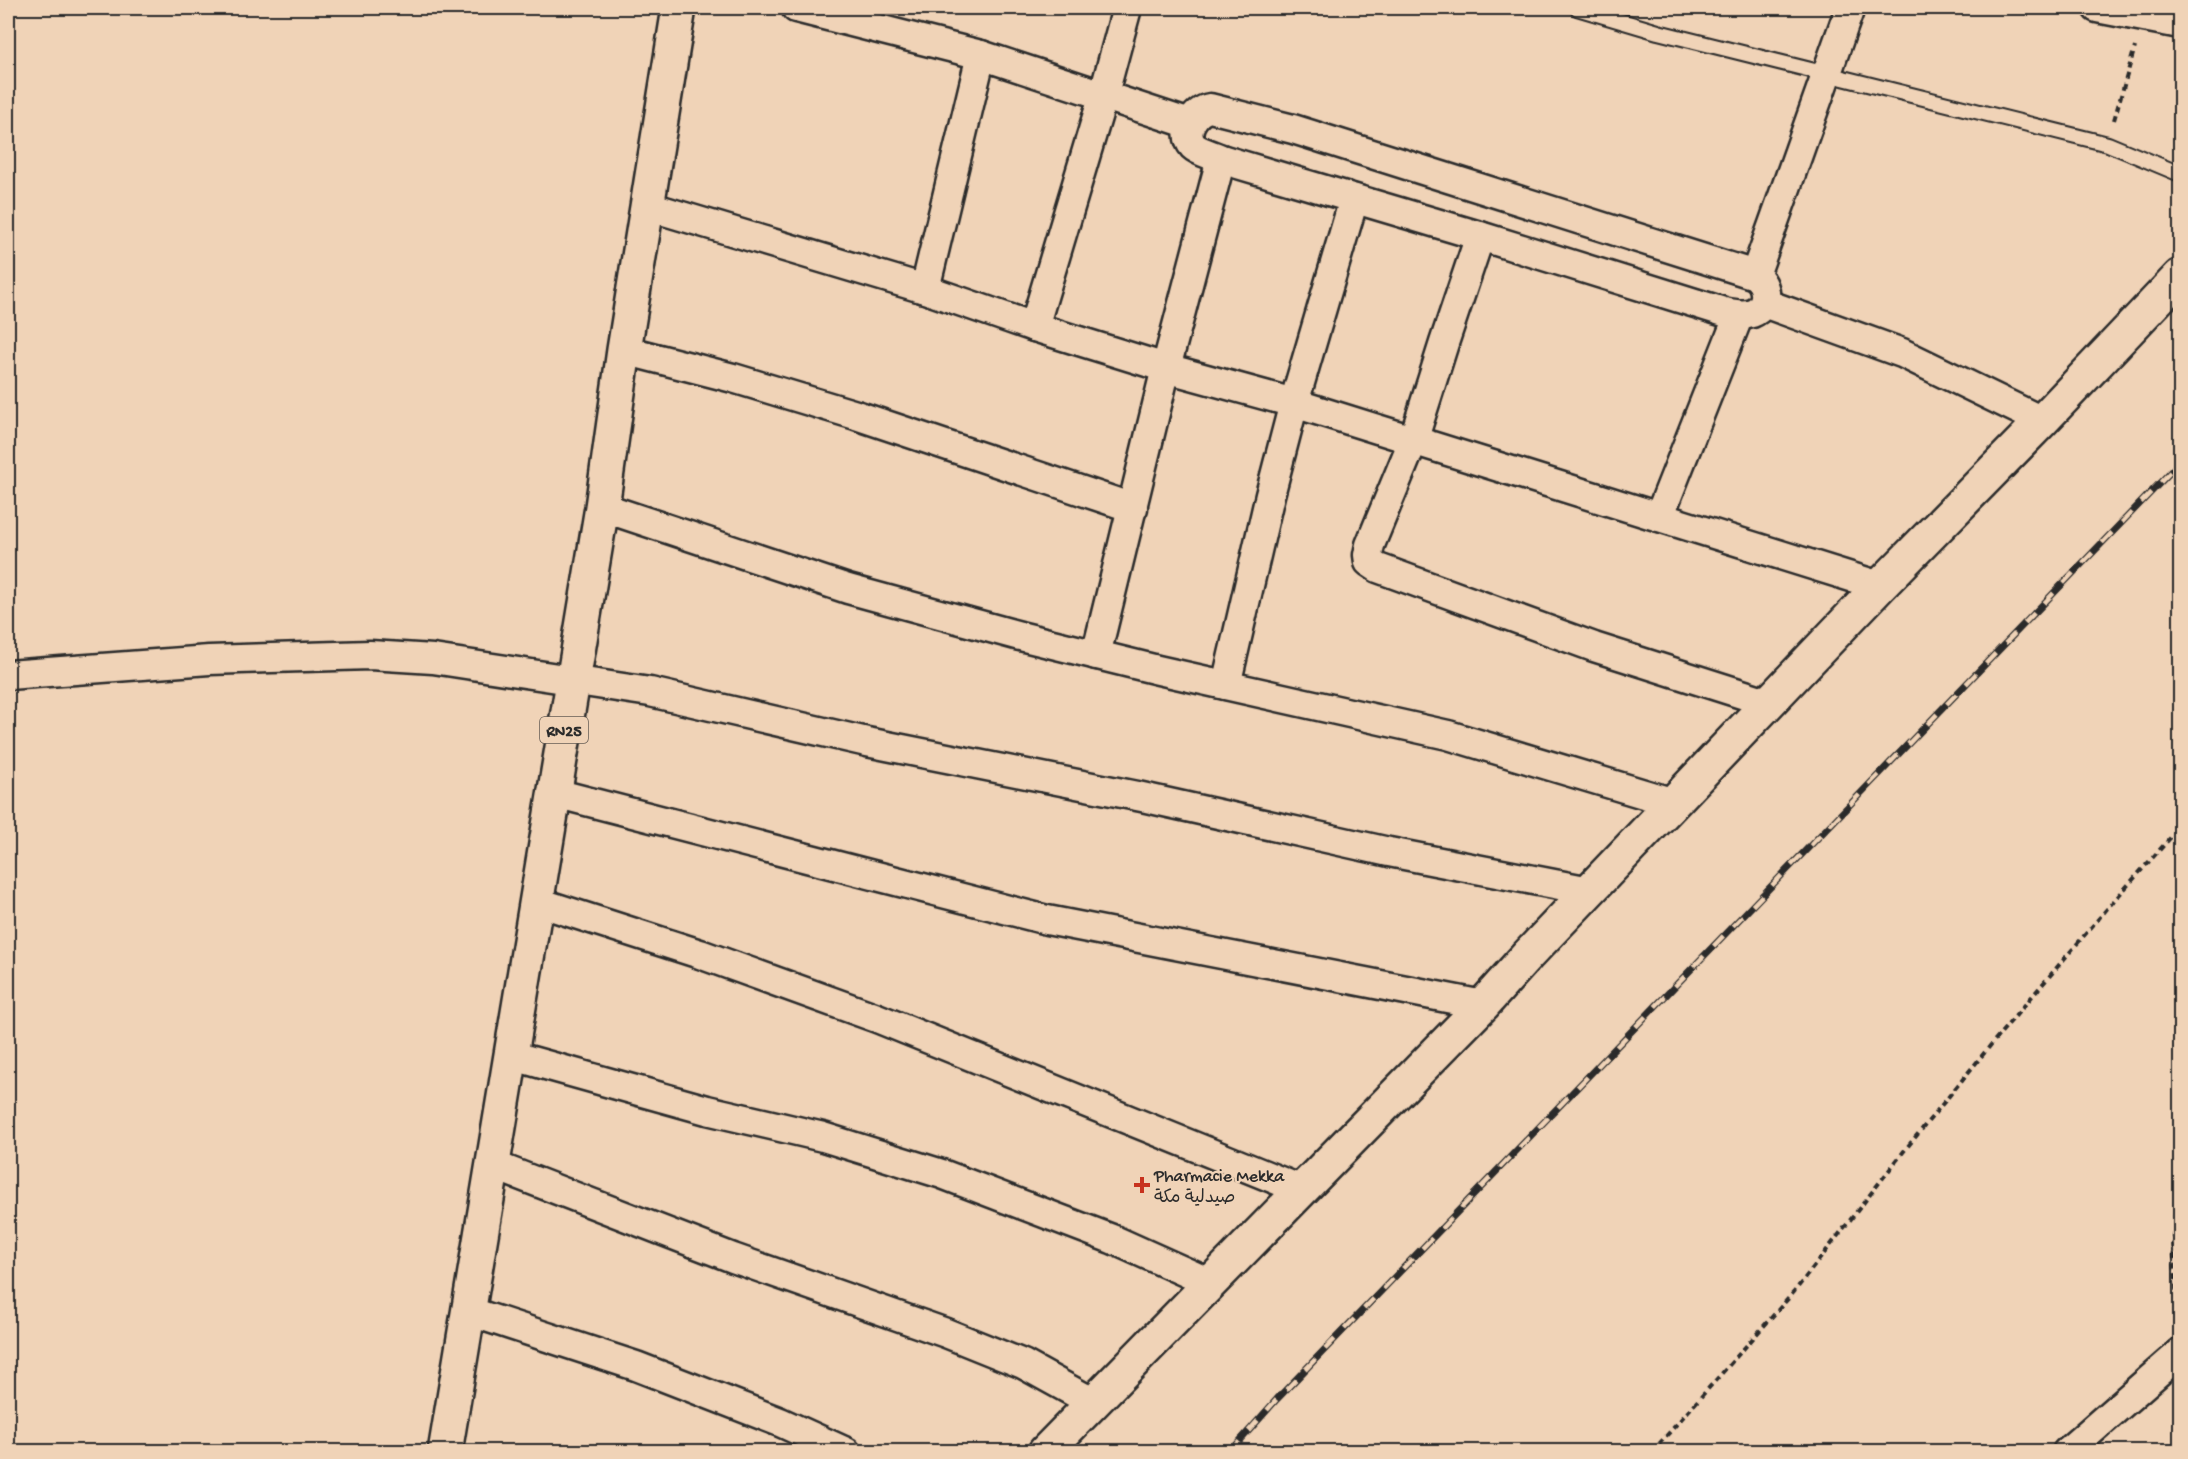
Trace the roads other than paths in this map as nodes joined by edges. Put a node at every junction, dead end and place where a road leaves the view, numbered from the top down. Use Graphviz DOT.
graph roads {
  1 [pos="679,8"];
  2 [pos="796,8"];
  3 [pos="1127,8"];
  4 [pos="1577,8"];
  5 [pos="1850,8"];
  6 [pos="2097,8"];
  7 [pos="2181,24"];
  8 [pos="981,55"];
  9 [pos="1827,75"];
  10 [pos="1103,97"];
  11 [pos="1190,124"];
  12 [pos="1221,159"];
  13 [pos="2181,174"];
  14 [pos="1354,199"];
  15 [pos="648,206"];
  16 [pos="1480,236"];
  17 [pos="1755,275"];
  18 [pos="2181,276"];
  19 [pos="925,289"];
  20 [pos="1764,303"];
  21 [pos="1739,315"];
  22 [pos="1034,327"];
  23 [pos="624,350"];
  24 [pos="1166,368"];
  25 [pos="1294,403"];
  26 [pos="2042,421"];
  27 [pos="1413,441"];
  28 [pos="602,507"];
  29 [pos="1133,508"];
  30 [pos="1659,517"];
  31 [pos="1880,586"];
  32 [pos="1096,655"];
  33 [pos="8,675"];
  34 [pos="572,681"];
  35 [pos="1226,685"];
  36 [pos="1770,703"];
  37 [pos="555,793"];
  38 [pos="1674,803"];
  39 [pos="1590,891"];
  40 [pos="536,901"];
  41 [pos="1483,1005"];
  42 [pos="510,1055"];
  43 [pos="493,1165"];
  44 [pos="1302,1190"];
  45 [pos="1210,1283"];
  46 [pos="468,1311"];
  47 [pos="2180,1353"];
  48 [pos="1092,1402"];
  49 [pos="445,1452"];
  50 [pos="846,1452"];
  51 [pos="1045,1452"];
  52 [pos="2067,1452"];
  1 -- 15 [label="main road, RN25"];
  2 -- 8 [label="street"];
  3 -- 10 [label="street"];
  4 -- 9 [label="lane"];
  5 -- 9 [label="street"];
  6 -- 7 [label="street"];
  8 -- 10 [label="street"];
  8 -- 19 [label="street"];
  9 -- 13 [label="lane"];
  9 -- 17 [label="street"];
  10 -- 11 [label="street"];
  10 -- 22 [label="street"];
  11 -- 12 [label="street"];
  11 -- 17 [label="street"];
  12 -- 14 [label="street"];
  12 -- 24 [label="street"];
  14 -- 16 [label="street"];
  14 -- 25 [label="street"];
  15 -- 19 [label="street"];
  15 -- 23 [label="main road, RN25"];
  16 -- 21 [label="street"];
  16 -- 27 [label="street"];
  17 -- 20 [label="street"];
  18 -- 26 [label="main road"];
  19 -- 22 [label="street"];
  20 -- 21 [label="street"];
  20 -- 26 [label="street"];
  21 -- 30 [label="street"];
  22 -- 24 [label="street"];
  23 -- 28 [label="main road, RN25"];
  23 -- 29 [label="street"];
  24 -- 25 [label="street"];
  24 -- 29 [label="street"];
  25 -- 27 [label="street"];
  25 -- 35 [label="street"];
  26 -- 31 [label="main road"];
  27 -- 30 [label="street"];
  27 -- 36 [label="street"];
  28 -- 32 [label="street"];
  28 -- 34 [label="main road, RN25"];
  29 -- 32 [label="street"];
  30 -- 31 [label="street"];
  31 -- 36 [label="main road"];
  32 -- 35 [label="street"];
  33 -- 34 [label="street"];
  34 -- 37 [label="main road, RN25"];
  34 -- 39 [label="street"];
  35 -- 38 [label="street"];
  36 -- 38 [label="main road"];
  37 -- 40 [label="main road, RN25"];
  37 -- 41 [label="street"];
  38 -- 39 [label="main road"];
  39 -- 41 [label="main road"];
  40 -- 42 [label="main road, RN25"];
  40 -- 44 [label="street"];
  41 -- 44 [label="main road"];
  42 -- 43 [label="main road, RN25"];
  42 -- 45 [label="street"];
  43 -- 46 [label="main road, RN25"];
  43 -- 48 [label="street"];
  44 -- 45 [label="main road"];
  45 -- 48 [label="main road"];
  46 -- 49 [label="main road, RN25"];
  46 -- 50 [label="street"];
  47 -- 52 [label="street"];
  48 -- 51 [label="main road"];
}
